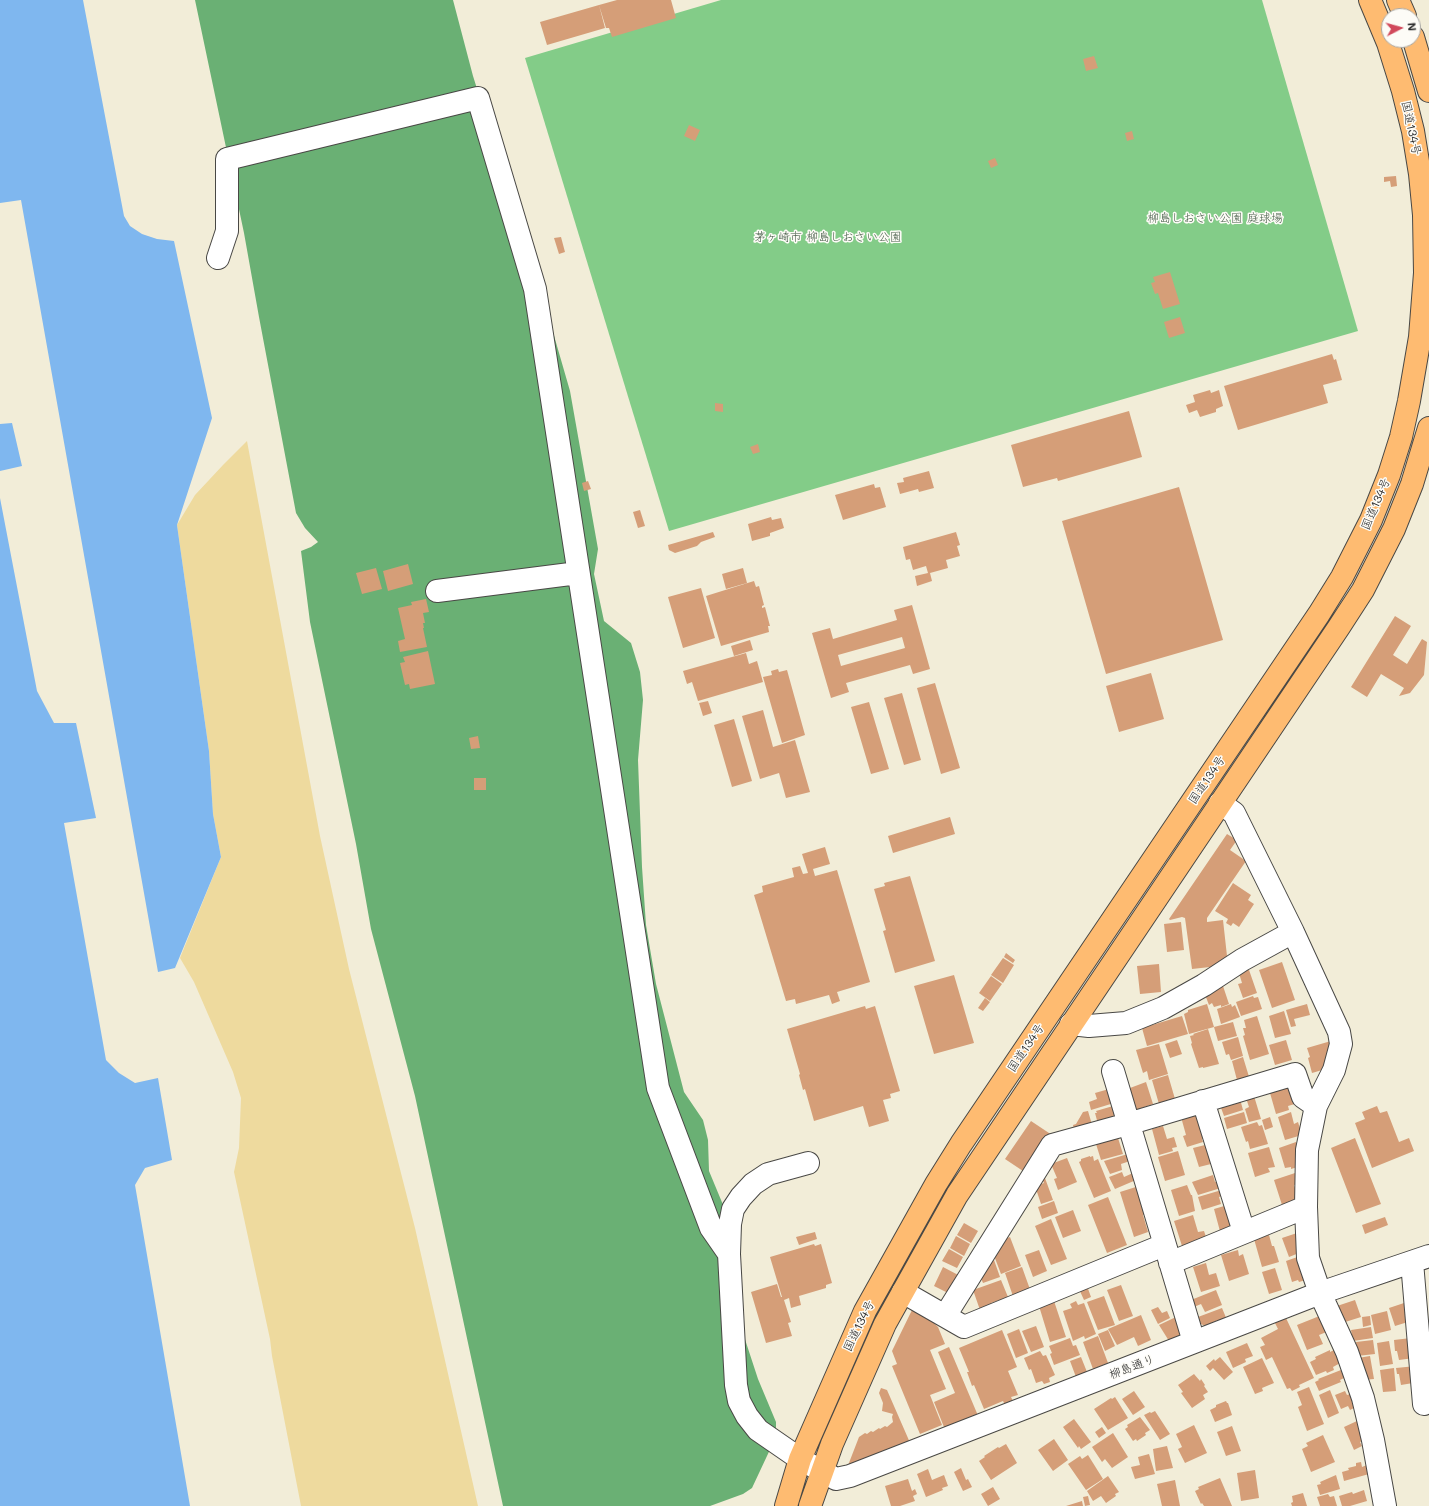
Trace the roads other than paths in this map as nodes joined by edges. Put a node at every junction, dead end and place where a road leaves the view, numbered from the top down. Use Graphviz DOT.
graph roads {
  1 [pos="1370,0"];
  2 [pos="1416,48"];
  3 [pos="1429,91"];
  4 [pos="1427,250"];
  5 [pos="218,258"];
  6 [pos="1429,428"];
  7 [pos="578,573"];
  8 [pos="437,591"];
  9 [pos="1220,803"];
  10 [pos="1293,932"];
  11 [pos="1071,1024"];
  12 [pos="1112,1071"];
  13 [pos="1204,1101"];
  14 [pos="1316,1106"];
  15 [pos="1128,1124"];
  16 [pos="808,1162"];
  17 [pos="1306,1208"];
  18 [pos="1244,1232"];
  19 [pos="729,1254"];
  20 [pos="1167,1254"];
  21 [pos="1420,1259"];
  22 [pos="903,1292"];
  23 [pos="1320,1293"];
  24 [pos="945,1316"];
  25 [pos="1194,1342"];
  26 [pos="1424,1404"];
  27 [pos="800,1458"];
  28 [pos="829,1475"];
  29 [pos="786,1506"];
  30 [pos="810,1506"];
  31 [pos="1385,1506"];
  1 -- 4 [label="highway, 国道134号"];
  2 -- 3 [label="highway"];
  4 -- 27 [label="highway, 国道134号"];
  5 -- 7 [label="street"];
  6 -- 9 [label="highway, 国道134号"];
  7 -- 8 [label="street"];
  7 -- 19 [label="street"];
  9 -- 10 [label="street"];
  9 -- 11 [label="highway, 国道134号"];
  10 -- 11 [label="street"];
  10 -- 14 [label="street"];
  11 -- 22 [label="highway, 国道134号"];
  12 -- 15 [label="street"];
  13 -- 14 [label="street"];
  13 -- 15 [label="street"];
  13 -- 18 [label="street"];
  14 -- 17 [label="street"];
  15 -- 20 [label="street"];
  15 -- 24 [label="street"];
  16 -- 19 [label="street"];
  17 -- 18 [label="street"];
  17 -- 23 [label="street"];
  18 -- 20 [label="street"];
  19 -- 27 [label="street"];
  20 -- 24 [label="street"];
  20 -- 25 [label="street"];
  21 -- 23 [label="street, 柳島通り"];
  21 -- 26 [label="street"];
  22 -- 24 [label="street"];
  22 -- 28 [label="highway, 国道134号"];
  23 -- 25 [label="street, 柳島通り"];
  23 -- 31 [label="street"];
  25 -- 28 [label="street, 柳島通り"];
  27 -- 28 [label="street"];
  27 -- 29 [label="highway, 国道134号"];
  28 -- 30 [label="highway, 国道134号"];
}
